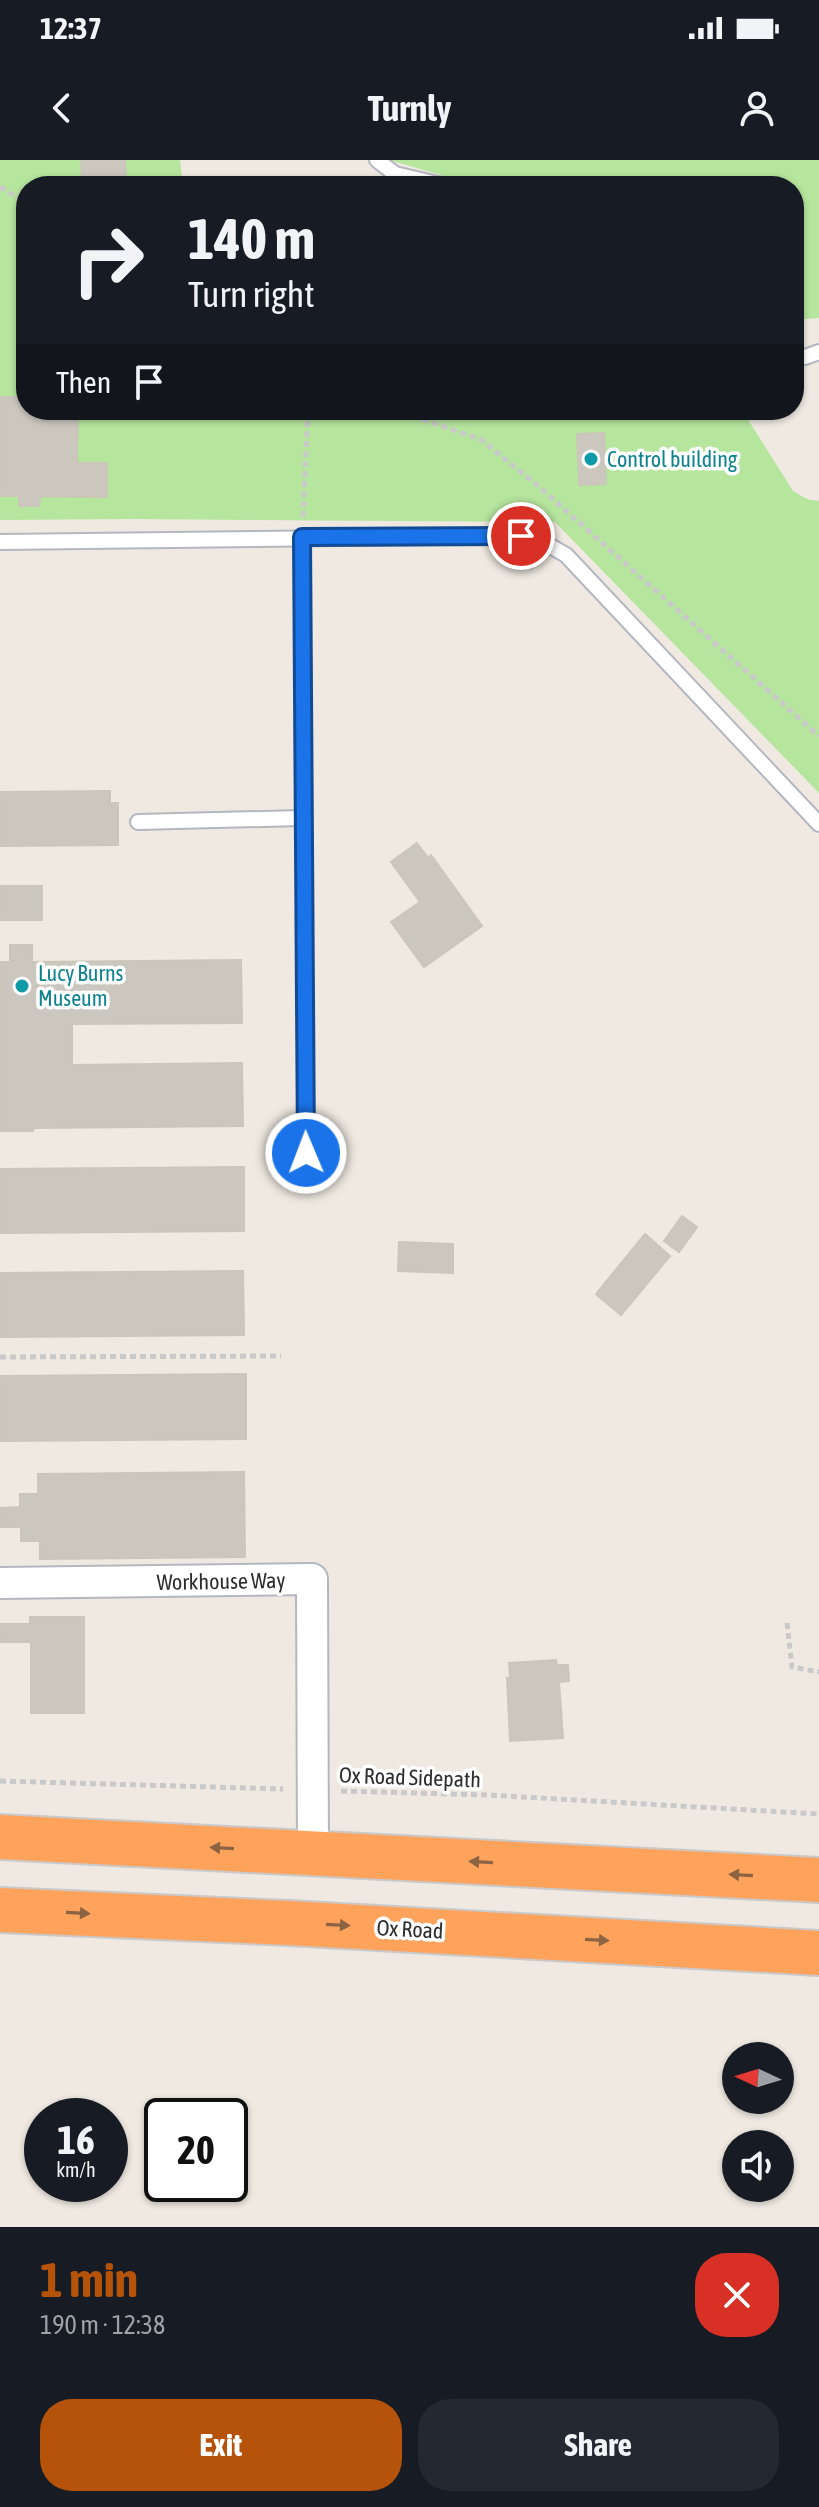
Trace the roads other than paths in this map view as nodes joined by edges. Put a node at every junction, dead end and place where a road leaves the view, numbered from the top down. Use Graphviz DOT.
graph roads {
  1 [pos="377,160"];
  2 [pos="404,176"];
  3 [pos="302,537"];
  4 [pos="0,542"];
  5 [pos="302,818"];
  6 [pos="138,822"];
  7 [pos="819,824"];
  8 [pos="306,1153"];
  9 [pos="0,1583"];
  10 [pos="0,1837"];
  11 [pos="313,1853"];
  12 [pos="819,1880"];
  13 [pos="0,1910"];
  14 [pos="819,1953"];
  1 -- 2 [label="lane"];
  3 -- 4 [label="lane"];
  3 -- 5 [label="lane"];
  3 -- 7 [label="lane"];
  5 -- 6 [label="lane"];
  5 -- 8 [label="lane"];
  9 -- 11 [label="street, Workhouse Way"];
  11 -- 10 [label="highway, one-way"];
  12 -- 11 [label="highway, one-way"];
  13 -- 14 [label="highway, Ox Road, one-way"];
}
